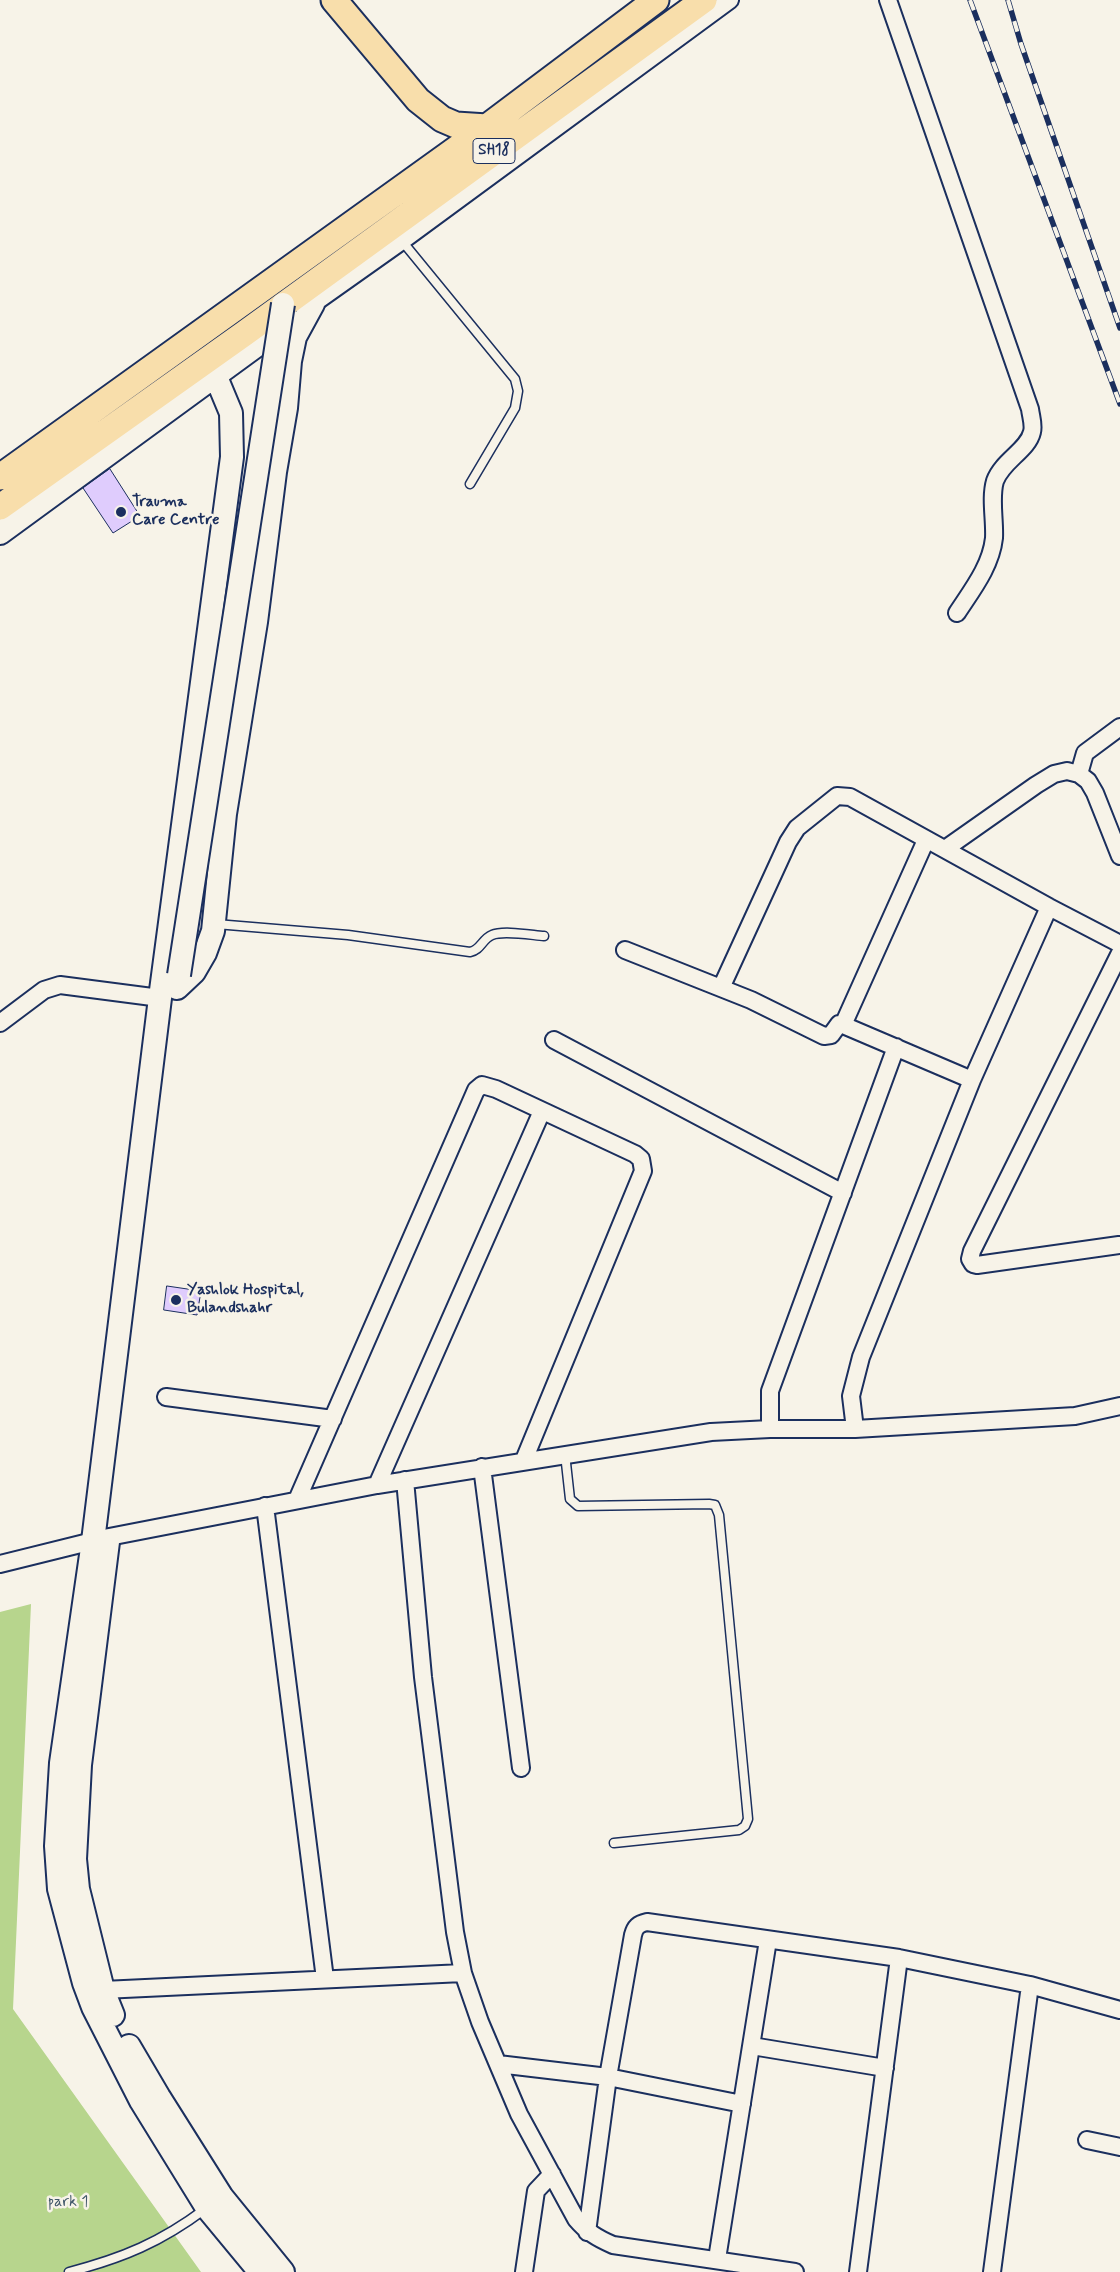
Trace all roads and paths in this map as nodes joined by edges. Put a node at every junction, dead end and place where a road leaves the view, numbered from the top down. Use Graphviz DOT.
graph roads {
  1 [pos="334,0"];
  2 [pos="656,0"];
  3 [pos="704,0"];
  4 [pos="730,0"];
  5 [pos="888,0"];
  6 [pos="487,127"];
  7 [pos="402,241"];
  8 [pos="283,304"];
  9 [pos="313,304"];
  10 [pos="216,376"];
  11 [pos="0,477"];
  12 [pos="470,484"];
  13 [pos="0,506"];
  14 [pos="0,533"];
  15 [pos="957,613"];
  16 [pos="1120,727"];
  17 [pos="1079,774"];
  18 [pos="926,840"];
  19 [pos="945,849"];
  20 [pos="1120,856"];
  21 [pos="1049,907"];
  22 [pos="214,924"];
  23 [pos="544,936"];
  24 [pos="1120,944"];
  25 [pos="625,950"];
  26 [pos="1120,953"];
  27 [pos="172,987"];
  28 [pos="721,988"];
  29 [pos="0,1023"];
  30 [pos="843,1025"];
  31 [pos="554,1040"];
  32 [pos="896,1047"];
  33 [pos="972,1080"];
  34 [pos="542,1112"];
  35 [pos="843,1193"];
  36 [pos="1120,1247"];
  37 [pos="166,1397"];
  38 [pos="1120,1406"];
  39 [pos="333,1418"];
  40 [pos="770,1429"];
  41 [pos="855,1429"];
  42 [pos="566,1454"];
  43 [pos="524,1460"];
  44 [pos="482,1467"];
  45 [pos="405,1480"];
  46 [pos="377,1484"];
  47 [pos="297,1500"];
  48 [pos="265,1506"];
  49 [pos="101,1539"];
  50 [pos="0,1564"];
  51 [pos="521,1768"];
  52 [pos="614,1843"];
  53 [pos="768,1940"];
  54 [pos="899,1958"];
  55 [pos="463,1973"];
  56 [pos="325,1979"];
  57 [pos="1030,1985"];
  58 [pos="103,1990"];
  59 [pos="1120,2010"];
  60 [pos="752,2046"];
  61 [pos="498,2064"];
  62 [pos="886,2068"];
  63 [pos="608,2077"];
  64 [pos="742,2104"];
  65 [pos="1087,2140"];
  66 [pos="1120,2147"];
  67 [pos="552,2174"];
  68 [pos="207,2208"];
  69 [pos="587,2232"];
  70 [pos="717,2259"];
  71 [pos="69,2272"];
  72 [pos="260,2272"];
  73 [pos="283,2272"];
  74 [pos="524,2272"];
  75 [pos="795,2272"];
  76 [pos="858,2272"];
  77 [pos="992,2272"];
  1 -- 6 [label="main road, SH18"];
  2 -- 6 [label="main road, SH18"];
  3 -- 8 [label="main road, SH18"];
  4 -- 7 [label="street"];
  5 -- 15 [label="street"];
  6 -- 11 [label="main road"];
  7 -- 9 [label="street"];
  7 -- 12 [label="lane"];
  8 -- 13 [label="main road"];
  8 -- 27 [label="street, bridge"];
  9 -- 10 [label="street"];
  9 -- 22 [label="street"];
  10 -- 14 [label="street"];
  10 -- 27 [label="street"];
  16 -- 17 [label="street"];
  17 -- 19 [label="street"];
  17 -- 20 [label="street"];
  18 -- 19 [label="street"];
  18 -- 28 [label="street"];
  18 -- 30 [label="street"];
  19 -- 21 [label="street"];
  21 -- 24 [label="street"];
  21 -- 33 [label="street"];
  22 -- 23 [label="lane"];
  22 -- 27 [label="street"];
  25 -- 28 [label="street"];
  26 -- 36 [label="street"];
  27 -- 29 [label="street"];
  27 -- 49 [label="street"];
  28 -- 30 [label="street"];
  30 -- 32 [label="street"];
  31 -- 35 [label="street"];
  32 -- 33 [label="street"];
  32 -- 35 [label="street"];
  33 -- 41 [label="street"];
  34 -- 39 [label="street"];
  34 -- 43 [label="street"];
  34 -- 46 [label="street"];
  35 -- 40 [label="street"];
  37 -- 39 [label="street"];
  38 -- 41 [label="street"];
  39 -- 47 [label="street"];
  40 -- 41 [label="street"];
  40 -- 42 [label="street"];
  42 -- 43 [label="street"];
  42 -- 52 [label="lane"];
  43 -- 44 [label="street"];
  44 -- 45 [label="street"];
  44 -- 51 [label="street"];
  45 -- 46 [label="street"];
  45 -- 55 [label="street"];
  46 -- 47 [label="street"];
  47 -- 48 [label="street"];
  48 -- 49 [label="street"];
  48 -- 56 [label="street"];
  49 -- 50 [label="street"];
  49 -- 58 [label="street"];
  49 -- 68 [label="street"];
  53 -- 54 [label="street"];
  53 -- 60 [label="street"];
  53 -- 63 [label="street"];
  54 -- 57 [label="street"];
  54 -- 62 [label="street"];
  55 -- 56 [label="street"];
  55 -- 61 [label="street"];
  56 -- 58 [label="street"];
  57 -- 59 [label="street"];
  57 -- 77 [label="street"];
  58 -- 73 [label="street"];
  60 -- 62 [label="street"];
  60 -- 64 [label="street"];
  61 -- 63 [label="street"];
  61 -- 67 [label="street"];
  62 -- 76 [label="street"];
  63 -- 64 [label="street"];
  63 -- 69 [label="street"];
  64 -- 70 [label="street"];
  65 -- 66 [label="street"];
  67 -- 69 [label="street"];
  67 -- 74 [label="street"];
  68 -- 71 [label="lane"];
  68 -- 72 [label="street"];
  69 -- 70 [label="street"];
  70 -- 75 [label="street"];
}
